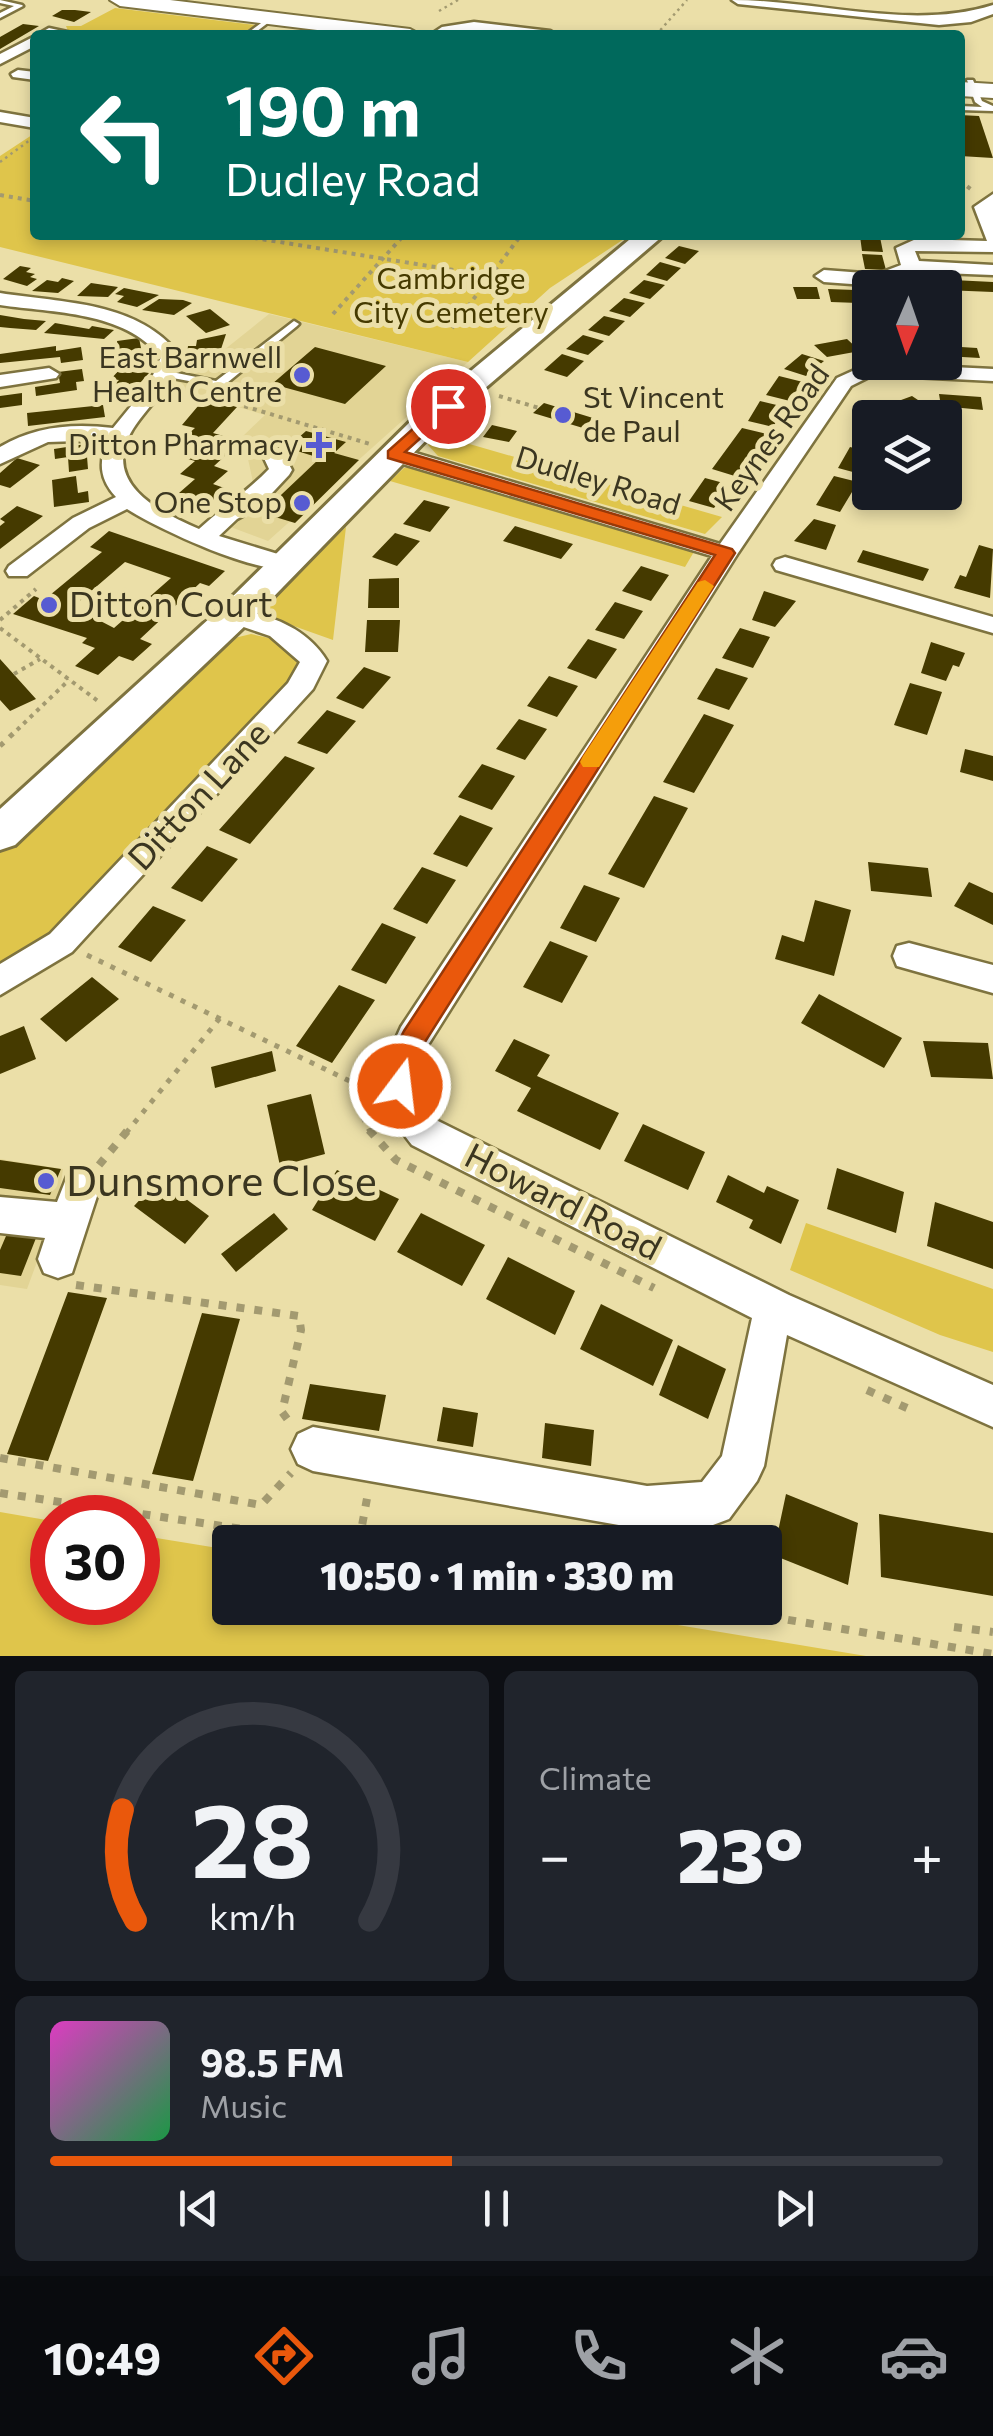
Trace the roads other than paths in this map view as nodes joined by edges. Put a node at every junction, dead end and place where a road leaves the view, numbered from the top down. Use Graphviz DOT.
graph roads {
  1 [pos="36,0"];
  2 [pos="120,0"];
  3 [pos="738,0"];
  4 [pos="0,2"];
  5 [pos="20,6"];
  6 [pos="988,14"];
  7 [pos="0,16"];
  8 [pos="270,19"];
  9 [pos="64,23"];
  10 [pos="52,30"];
  11 [pos="255,30"];
  12 [pos="366,30"];
  13 [pos="442,30"];
  14 [pos="505,30"];
  15 [pos="30,43"];
  16 [pos="0,60"];
  17 [pos="0,71"];
  18 [pos="18,74"];
  19 [pos="30,75"];
  20 [pos="0,84"];
  21 [pos="4,115"];
  22 [pos="30,123"];
  23 [pos="993,199"];
  24 [pos="993,238"];
  25 [pos="644,240"];
  26 [pos="993,248"];
  27 [pos="914,266"];
  28 [pos="993,270"];
  29 [pos="824,276"];
  30 [pos="0,298"];
  31 [pos="294,324"];
  32 [pos="49,374"];
  33 [pos="167,374"];
  34 [pos="993,375"];
  35 [pos="0,381"];
  36 [pos="118,435"];
  37 [pos="385,450"];
  38 [pos="273,454"];
  39 [pos="0,457"];
  40 [pos="128,500"];
  41 [pos="204,537"];
  42 [pos="726,553"];
  43 [pos="282,563"];
  44 [pos="785,565"];
  45 [pos="18,571"];
  46 [pos="235,615"];
  47 [pos="993,625"];
  48 [pos="0,834"];
  49 [pos="908,957"];
  50 [pos="993,978"];
  51 [pos="0,981"];
  52 [pos="0,1216"];
  53 [pos="58,1260"];
  54 [pos="775,1309"];
  55 [pos="993,1406"];
  56 [pos="313,1450"];
  1 -- 5 [label="lane"];
  2 -- 8 [label="main road"];
  3 -- 6 [label="street"];
  4 -- 5 [label="lane"];
  5 -- 7 [label="lane"];
  8 -- 11 [label="lane"];
  8 -- 12 [label="main road"];
  9 -- 10 [label="street"];
  13 -- 14 [label="street"];
  15 -- 16 [label="street"];
  17 -- 18 [label="street"];
  18 -- 19 [label="street"];
  18 -- 20 [label="street"];
  21 -- 22 [label="street"];
  23 -- 24 [label="street"];
  25 -- 37 [label="main road"];
  26 -- 27 [label="street"];
  27 -- 28 [label="street"];
  27 -- 29 [label="street"];
  30 -- 33 [label="street"];
  31 -- 33 [label="lane"];
  32 -- 35 [label="street"];
  33 -- 36 [label="street"];
  34 -- 42 [label="street, Keynes Road"];
  36 -- 39 [label="street"];
  36 -- 40 [label="street"];
  37 -- 42 [label="street, Dudley Road"];
  37 -- 43 [label="main road"];
  38 -- 41 [label="street"];
  40 -- 41 [label="street"];
  40 -- 45 [label="street"];
  41 -- 43 [label="street"];
  42 -- 54 [label="street, Howard Road"];
  43 -- 46 [label="main road"];
  44 -- 47 [label="street"];
  46 -- 48 [label="main road"];
  46 -- 51 [label="street, Ditton Lane"];
  49 -- 50 [label="street"];
  52 -- 53 [label="street"];
  54 -- 55 [label="street, Howard Road"];
  54 -- 56 [label="street"];
}
